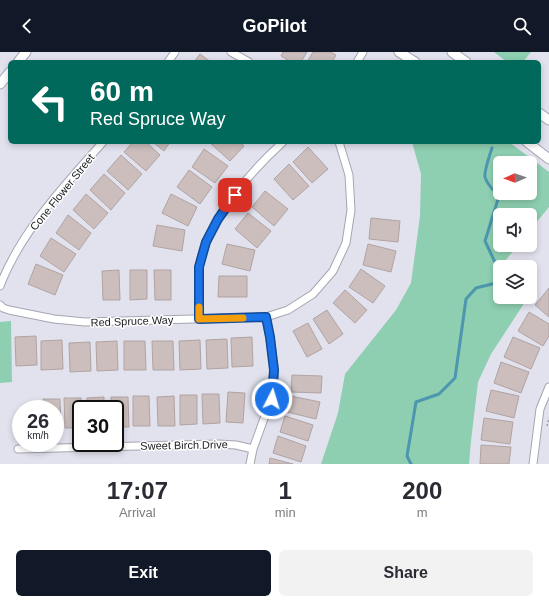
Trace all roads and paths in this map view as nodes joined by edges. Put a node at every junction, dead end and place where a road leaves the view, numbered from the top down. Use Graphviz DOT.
graph roads {
  1 [pos="26,52"];
  2 [pos="231,52"];
  3 [pos="399,52"];
  4 [pos="452,52"];
  5 [pos="20,60"];
  6 [pos="245,60"];
  7 [pos="412,60"];
  8 [pos="463,60"];
  9 [pos="8,74"];
  10 [pos="0,84"];
  11 [pos="101,144"];
  12 [pos="281,144"];
  13 [pos="340,144"];
  14 [pos="530,144"];
  15 [pos="549,159"];
  16 [pos="0,286"];
  17 [pos="0,305"];
  18 [pos="266,317"];
  19 [pos="199,319"];
  20 [pos="549,386"];
  21 [pos="64,448"];
  22 [pos="253,449"];
  23 [pos="250,464"];
  24 [pos="533,464"];
  1 -- 5 [label="street"];
  2 -- 6 [label="street"];
  3 -- 7 [label="street"];
  4 -- 8 [label="street"];
  9 -- 10 [label="street"];
  11 -- 16 [label="street, Cone Flower Street"];
  12 -- 19 [label="street"];
  13 -- 18 [label="street, Red Spruce Way"];
  14 -- 15 [label="street"];
  17 -- 19 [label="street, Red Spruce Way"];
  18 -- 19 [label="street, Red Spruce Way"];
  18 -- 22 [label="street"];
  20 -- 24 [label="street"];
  21 -- 22 [label="street, Sweet Birch Drive"];
  22 -- 23 [label="street"];
}
